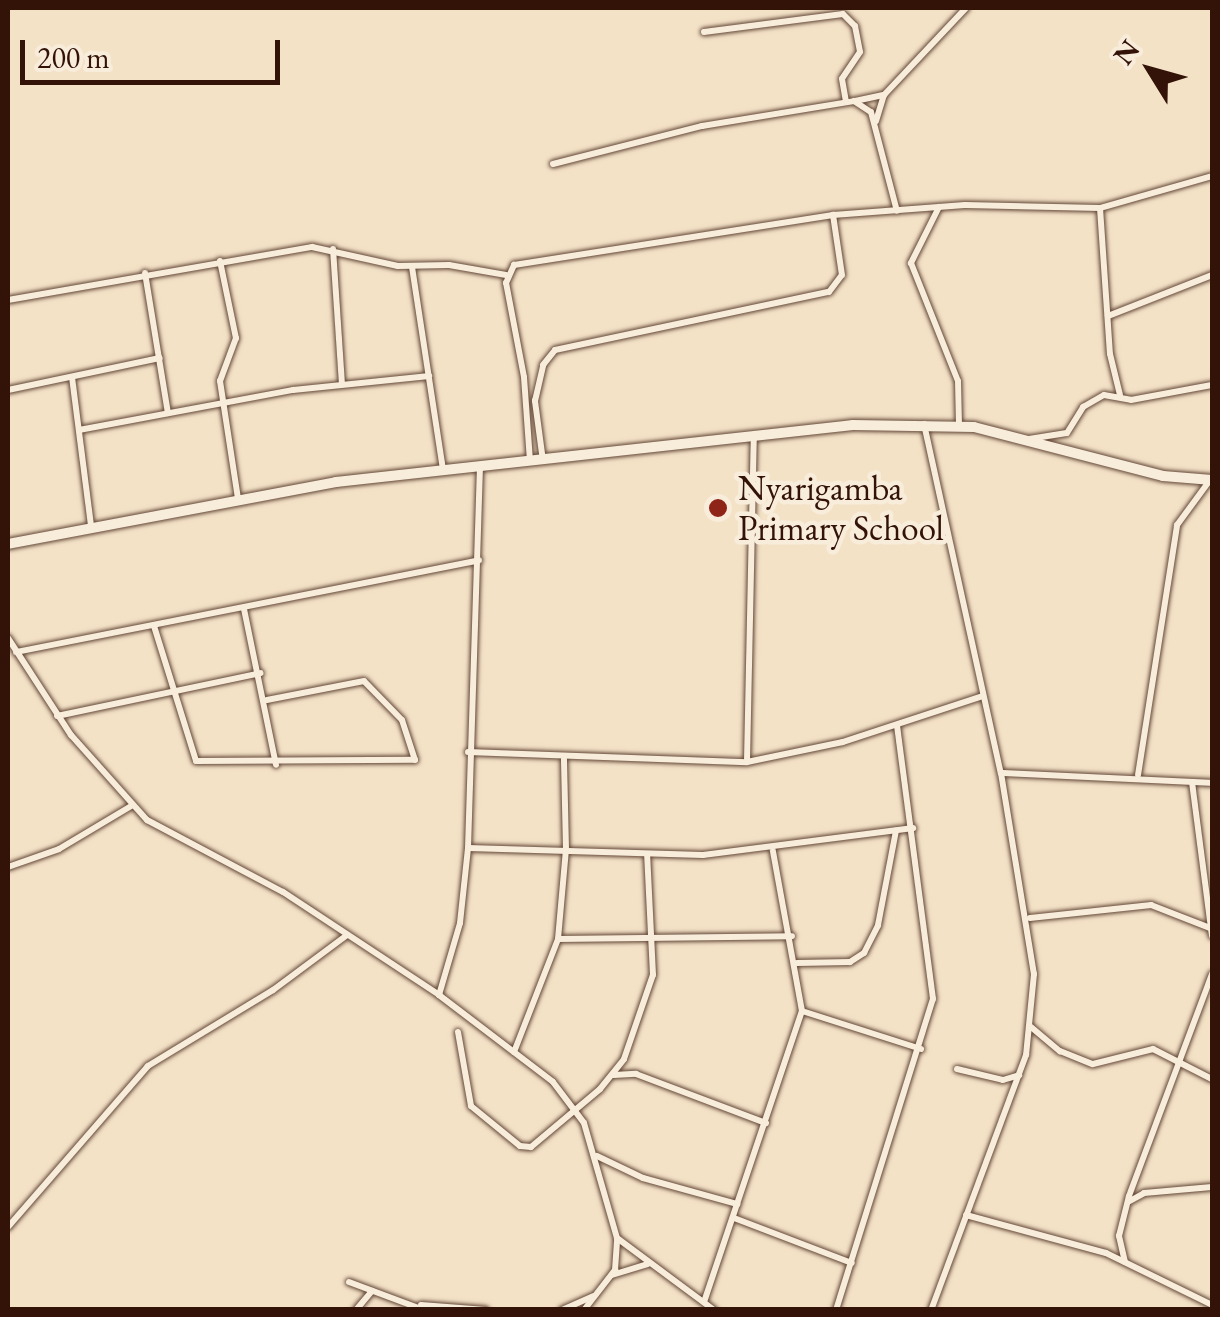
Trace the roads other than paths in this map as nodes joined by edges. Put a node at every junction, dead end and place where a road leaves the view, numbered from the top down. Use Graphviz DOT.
graph roads {
  1 [pos="850,8"];
  2 [pos="966,8"];
  3 [pos="850,18"];
  4 [pos="704,32"];
  5 [pos="884,96"];
  6 [pos="850,101"];
  7 [pos="875,127"];
  8 [pos="553,164"];
  9 [pos="1212,176"];
  10 [pos="939,206"];
  11 [pos="1100,208"];
  12 [pos="898,211"];
  13 [pos="833,215"];
  14 [pos="332,249"];
  15 [pos="220,261"];
  16 [pos="412,267"];
  17 [pos="145,273"];
  18 [pos="506,275"];
  19 [pos="1212,275"];
  20 [pos="8,300"];
  21 [pos="1108,316"];
  22 [pos="160,358"];
  23 [pos="429,376"];
  24 [pos="72,377"];
  25 [pos="342,384"];
  26 [pos="1212,385"];
  27 [pos="8,390"];
  28 [pos="1121,396"];
  29 [pos="222,402"];
  30 [pos="168,413"];
  31 [pos="924,422"];
  32 [pos="959,426"];
  33 [pos="79,430"];
  34 [pos="754,438"];
  35 [pos="1024,439"];
  36 [pos="543,462"];
  37 [pos="530,464"];
  38 [pos="480,467"];
  39 [pos="443,470"];
  40 [pos="1211,480"];
  41 [pos="238,499"];
  42 [pos="91,525"];
  43 [pos="8,544"];
  44 [pos="479,560"];
  45 [pos="244,609"];
  46 [pos="154,626"];
  47 [pos="8,638"];
  48 [pos="16,652"];
  49 [pos="261,674"];
  50 [pos="172,690"];
  51 [pos="983,696"];
  52 [pos="267,700"];
  53 [pos="57,716"];
  54 [pos="897,726"];
  55 [pos="468,752"];
  56 [pos="564,759"];
  57 [pos="748,762"];
  58 [pos="276,765"];
  59 [pos="1001,773"];
  60 [pos="1138,775"];
  61 [pos="1192,782"];
  62 [pos="1212,783"];
  63 [pos="131,806"];
  64 [pos="912,828"];
  65 [pos="896,830"];
  66 [pos="468,848"];
  67 [pos="566,849"];
  68 [pos="773,851"];
  69 [pos="647,854"];
  70 [pos="8,867"];
  71 [pos="1030,918"];
  72 [pos="1212,933"];
  73 [pos="347,934"];
  74 [pos="792,936"];
  75 [pos="651,938"];
  76 [pos="558,939"];
  77 [pos="796,963"];
  78 [pos="1212,974"];
  79 [pos="439,995"];
  80 [pos="802,1011"];
  81 [pos="1030,1027"];
  82 [pos="458,1032"];
  83 [pos="921,1049"];
  84 [pos="514,1052"];
  85 [pos="625,1056"];
  86 [pos="1175,1062"];
  87 [pos="958,1069"];
  88 [pos="632,1074"];
  89 [pos="613,1075"];
  90 [pos="1019,1075"];
  91 [pos="1212,1079"];
  92 [pos="576,1109"];
  93 [pos="766,1123"];
  94 [pos="596,1156"];
  95 [pos="1212,1186"];
  96 [pos="1128,1202"];
  97 [pos="738,1204"];
  98 [pos="966,1215"];
  99 [pos="734,1218"];
  100 [pos="8,1227"];
  101 [pos="617,1238"];
  102 [pos="852,1262"];
  103 [pos="1125,1262"];
  104 [pos="647,1264"];
  105 [pos="611,1276"];
  106 [pos="348,1282"];
  107 [pos="372,1291"];
  108 [pos="593,1296"];
  109 [pos="704,1302"];
  110 [pos="415,1305"];
  111 [pos="1212,1305"];
  112 [pos="356,1310"];
  113 [pos="424,1310"];
  114 [pos="486,1310"];
  115 [pos="562,1310"];
  116 [pos="584,1310"];
  117 [pos="714,1310"];
  118 [pos="836,1310"];
  119 [pos="931,1310"];
  1 -- 3 [label="street"];
  2 -- 5 [label="street"];
  3 -- 4 [label="street"];
  3 -- 6 [label="street"];
  5 -- 6 [label="street"];
  5 -- 7 [label="street"];
  6 -- 7 [label="street"];
  6 -- 8 [label="street"];
  7 -- 12 [label="street"];
  9 -- 11 [label="street"];
  10 -- 11 [label="street"];
  10 -- 12 [label="street"];
  10 -- 32 [label="street"];
  11 -- 21 [label="street"];
  12 -- 13 [label="street"];
  13 -- 18 [label="street"];
  13 -- 36 [label="street"];
  14 -- 15 [label="street"];
  14 -- 16 [label="street"];
  14 -- 25 [label="street"];
  15 -- 17 [label="street"];
  15 -- 29 [label="street"];
  16 -- 18 [label="street"];
  16 -- 23 [label="street"];
  17 -- 20 [label="street"];
  17 -- 22 [label="street"];
  18 -- 37 [label="street"];
  19 -- 21 [label="street"];
  21 -- 28 [label="street"];
  22 -- 24 [label="street"];
  22 -- 30 [label="street"];
  23 -- 25 [label="street"];
  23 -- 39 [label="street"];
  24 -- 27 [label="street"];
  24 -- 33 [label="street"];
  25 -- 29 [label="street"];
  26 -- 28 [label="street"];
  28 -- 35 [label="street"];
  29 -- 30 [label="street"];
  29 -- 41 [label="street"];
  30 -- 33 [label="street"];
  31 -- 32 [label="street"];
  31 -- 34 [label="street"];
  31 -- 51 [label="street"];
  32 -- 35 [label="street"];
  33 -- 42 [label="street"];
  34 -- 36 [label="street"];
  34 -- 57 [label="street"];
  35 -- 40 [label="street"];
  36 -- 37 [label="street"];
  37 -- 38 [label="street"];
  38 -- 39 [label="street"];
  38 -- 44 [label="street"];
  39 -- 41 [label="street"];
  40 -- 60 [label="street"];
  41 -- 42 [label="street"];
  42 -- 43 [label="street"];
  44 -- 45 [label="street"];
  44 -- 55 [label="street"];
  45 -- 46 [label="street"];
  45 -- 49 [label="street"];
  46 -- 48 [label="street"];
  46 -- 50 [label="street"];
  47 -- 48 [label="street"];
  48 -- 53 [label="street"];
  49 -- 50 [label="street"];
  49 -- 52 [label="street"];
  50 -- 53 [label="street"];
  50 -- 58 [label="street"];
  51 -- 54 [label="street"];
  51 -- 59 [label="street"];
  52 -- 58 [label="street"];
  52 -- 58 [label="street"];
  53 -- 63 [label="street"];
  54 -- 57 [label="street"];
  54 -- 64 [label="street"];
  55 -- 56 [label="street"];
  55 -- 66 [label="street"];
  56 -- 57 [label="street"];
  56 -- 67 [label="street"];
  59 -- 60 [label="street"];
  59 -- 71 [label="street"];
  60 -- 61 [label="street"];
  61 -- 62 [label="street"];
  61 -- 72 [label="street"];
  63 -- 70 [label="street"];
  63 -- 73 [label="street"];
  64 -- 65 [label="street"];
  64 -- 83 [label="street"];
  65 -- 68 [label="street"];
  65 -- 77 [label="street"];
  66 -- 67 [label="street"];
  66 -- 79 [label="street"];
  67 -- 69 [label="street"];
  67 -- 76 [label="street"];
  68 -- 69 [label="street"];
  68 -- 74 [label="street"];
  69 -- 75 [label="street"];
  71 -- 72 [label="street"];
  71 -- 81 [label="street"];
  73 -- 79 [label="street"];
  73 -- 100 [label="street"];
  74 -- 75 [label="street"];
  74 -- 77 [label="street"];
  75 -- 76 [label="street"];
  75 -- 85 [label="street"];
  76 -- 84 [label="street"];
  77 -- 80 [label="street"];
  78 -- 86 [label="street"];
  79 -- 84 [label="street"];
  80 -- 83 [label="street"];
  80 -- 93 [label="street"];
  81 -- 86 [label="street"];
  81 -- 90 [label="street"];
  82 -- 92 [label="street"];
  83 -- 102 [label="street"];
  84 -- 92 [label="street"];
  85 -- 88 [label="street"];
  85 -- 89 [label="street"];
  86 -- 91 [label="street"];
  86 -- 96 [label="street"];
  87 -- 90 [label="street"];
  88 -- 89 [label="street"];
  88 -- 93 [label="street"];
  89 -- 92 [label="street"];
  90 -- 98 [label="street"];
  92 -- 94 [label="street"];
  93 -- 97 [label="street"];
  94 -- 97 [label="street"];
  94 -- 101 [label="street"];
  95 -- 96 [label="street"];
  96 -- 103 [label="street"];
  97 -- 99 [label="street"];
  98 -- 103 [label="street"];
  98 -- 119 [label="street"];
  99 -- 102 [label="street"];
  99 -- 109 [label="street"];
  101 -- 104 [label="street"];
  101 -- 105 [label="street"];
  102 -- 118 [label="street"];
  103 -- 111 [label="street"];
  104 -- 105 [label="street"];
  104 -- 109 [label="street"];
  105 -- 108 [label="street"];
  106 -- 107 [label="street"];
  107 -- 110 [label="street"];
  107 -- 112 [label="street"];
  108 -- 115 [label="street"];
  108 -- 116 [label="street"];
  109 -- 117 [label="street"];
  110 -- 113 [label="street"];
  110 -- 114 [label="street"];
}
